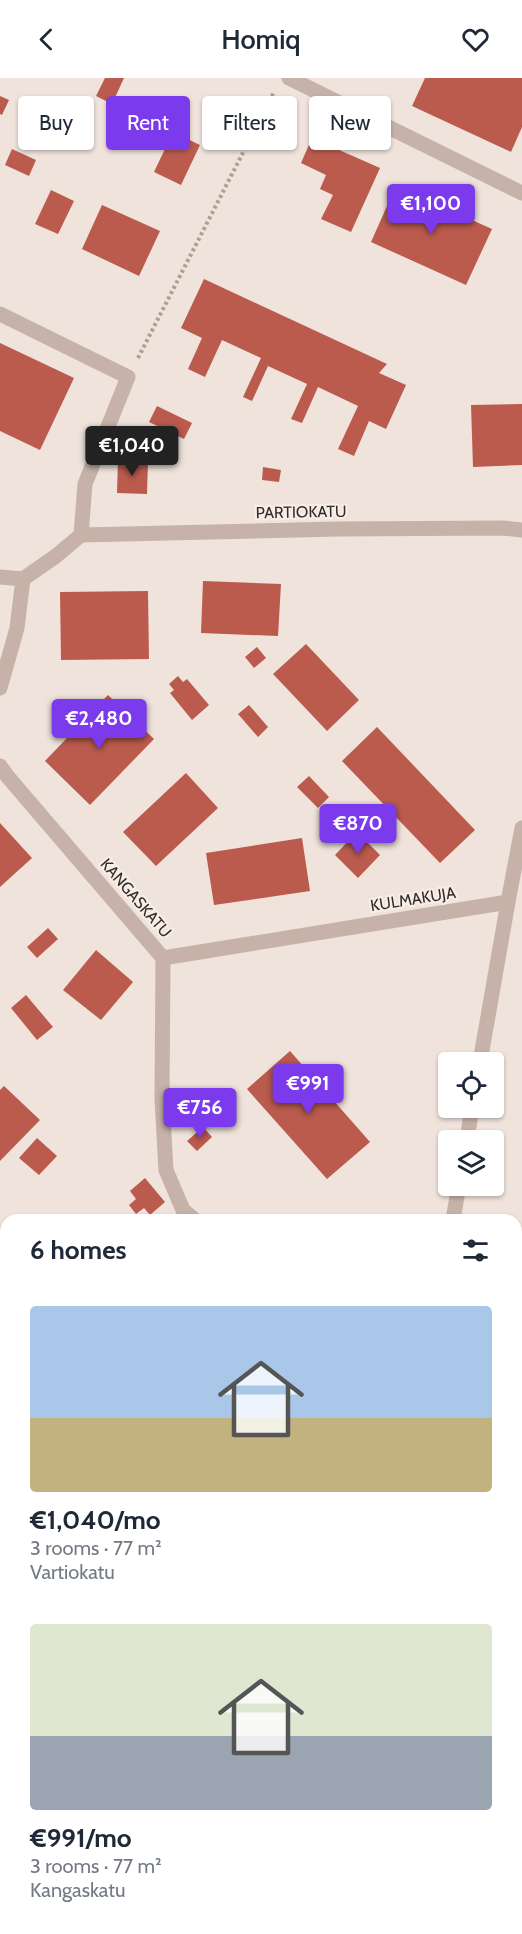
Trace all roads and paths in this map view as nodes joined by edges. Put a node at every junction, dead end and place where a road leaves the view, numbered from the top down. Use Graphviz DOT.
graph roads {
  1 [pos="289,78"];
  2 [pos="275,89"];
  3 [pos="522,193"];
  4 [pos="0,314"];
  5 [pos="128,377"];
  6 [pos="522,530"];
  7 [pos="81,535"];
  8 [pos="0,577"];
  9 [pos="22,579"];
  10 [pos="0,687"];
  11 [pos="0,766"];
  12 [pos="522,828"];
  13 [pos="508,902"];
  14 [pos="163,957"];
  15 [pos="482,1052"];
  16 [pos="457,1196"];
  17 [pos="183,1214"];
  18 [pos="454,1214"];
  1 -- 3 [label="street"];
  2 -- 5 [label="path"];
  4 -- 5 [label="street"];
  5 -- 7 [label="street"];
  6 -- 7 [label="street, PARTIOKATU"];
  7 -- 9 [label="street"];
  8 -- 9 [label="street"];
  9 -- 10 [label="street"];
  11 -- 14 [label="street, KANGASKATU"];
  12 -- 13 [label="street"];
  13 -- 14 [label="street, KULMAKUJA"];
  13 -- 15 [label="street"];
  14 -- 17 [label="street, KANGASKATU"];
  16 -- 18 [label="street"];
}
